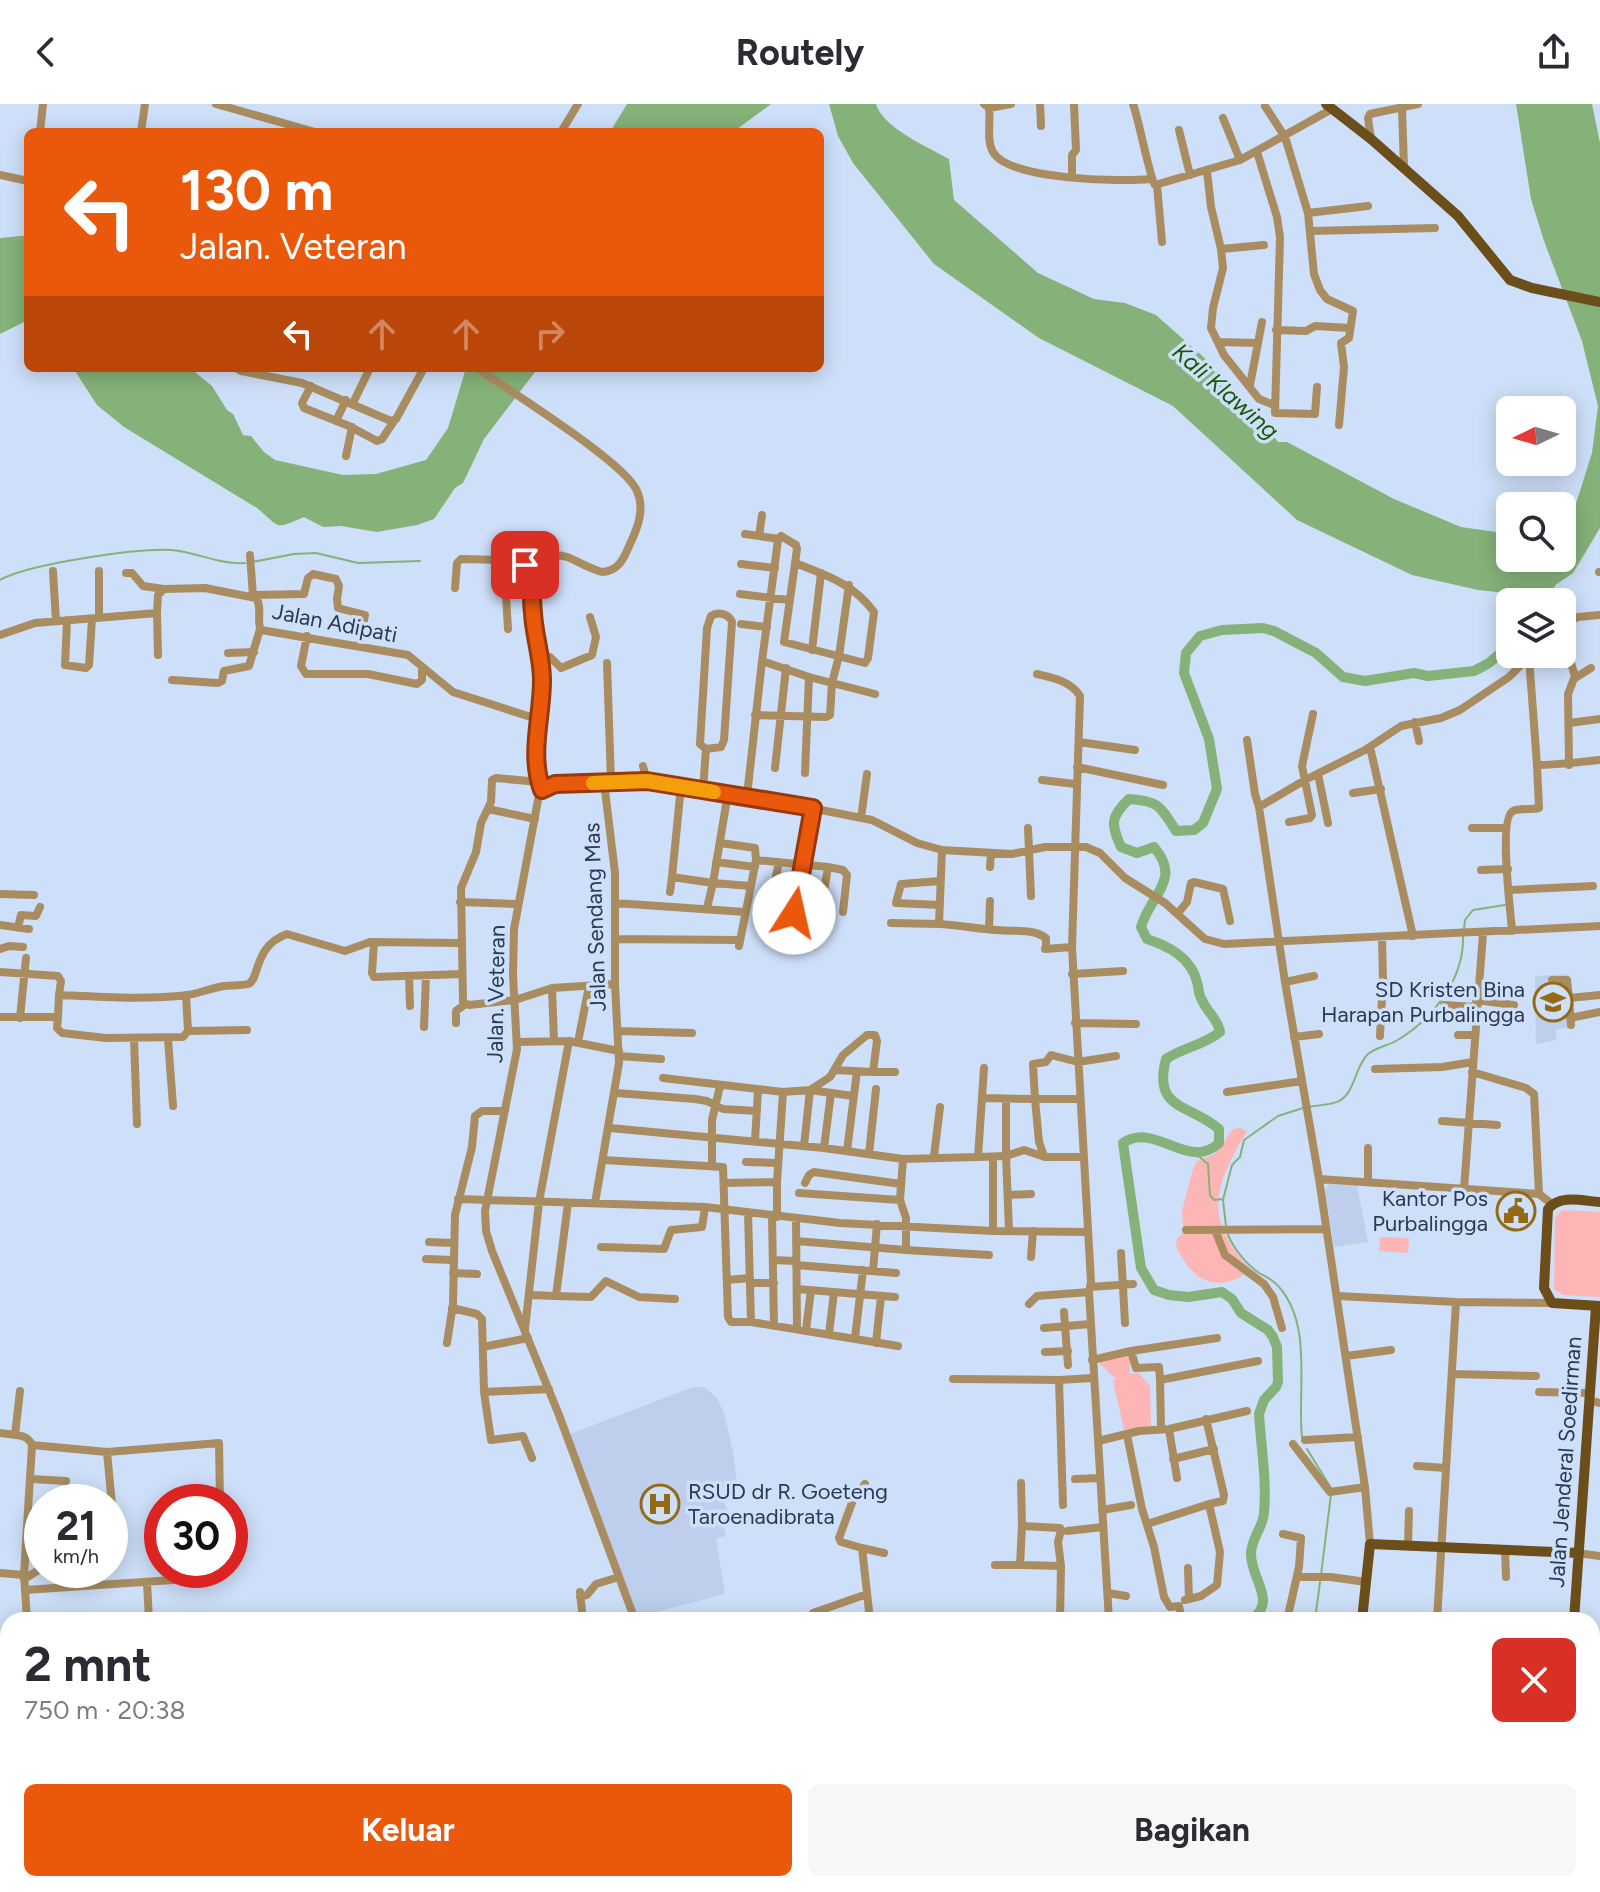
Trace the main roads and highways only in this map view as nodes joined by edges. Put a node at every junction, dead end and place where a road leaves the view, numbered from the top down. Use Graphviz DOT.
graph roads {
  1 [pos="1329,107"];
  2 [pos="1600,302"];
  3 [pos="1600,1202"];
  4 [pos="1598,1306"];
  5 [pos="1600,1340"];
  6 [pos="1595,1399"];
  7 [pos="1582,1553"];
  8 [pos="1361,1612"];
  9 [pos="1575,1612"];
  10 [pos="1581,1612"];
  1 -- 2 [label="main road"];
  3 -- 4 [label="main road"];
  4 -- 6 [label="main road, Jalan Jenderal Soedirman"];
  5 -- 6 [label="main road, Jalan Jenderal Soedirman"];
  6 -- 7 [label="main road, Jalan Jenderal Soedirman"];
  7 -- 8 [label="main road"];
  7 -- 9 [label="main road, Jalan Jenderal Soedirman"];
  7 -- 10 [label="main road, Jalan Jenderal Soedirman"];
}
